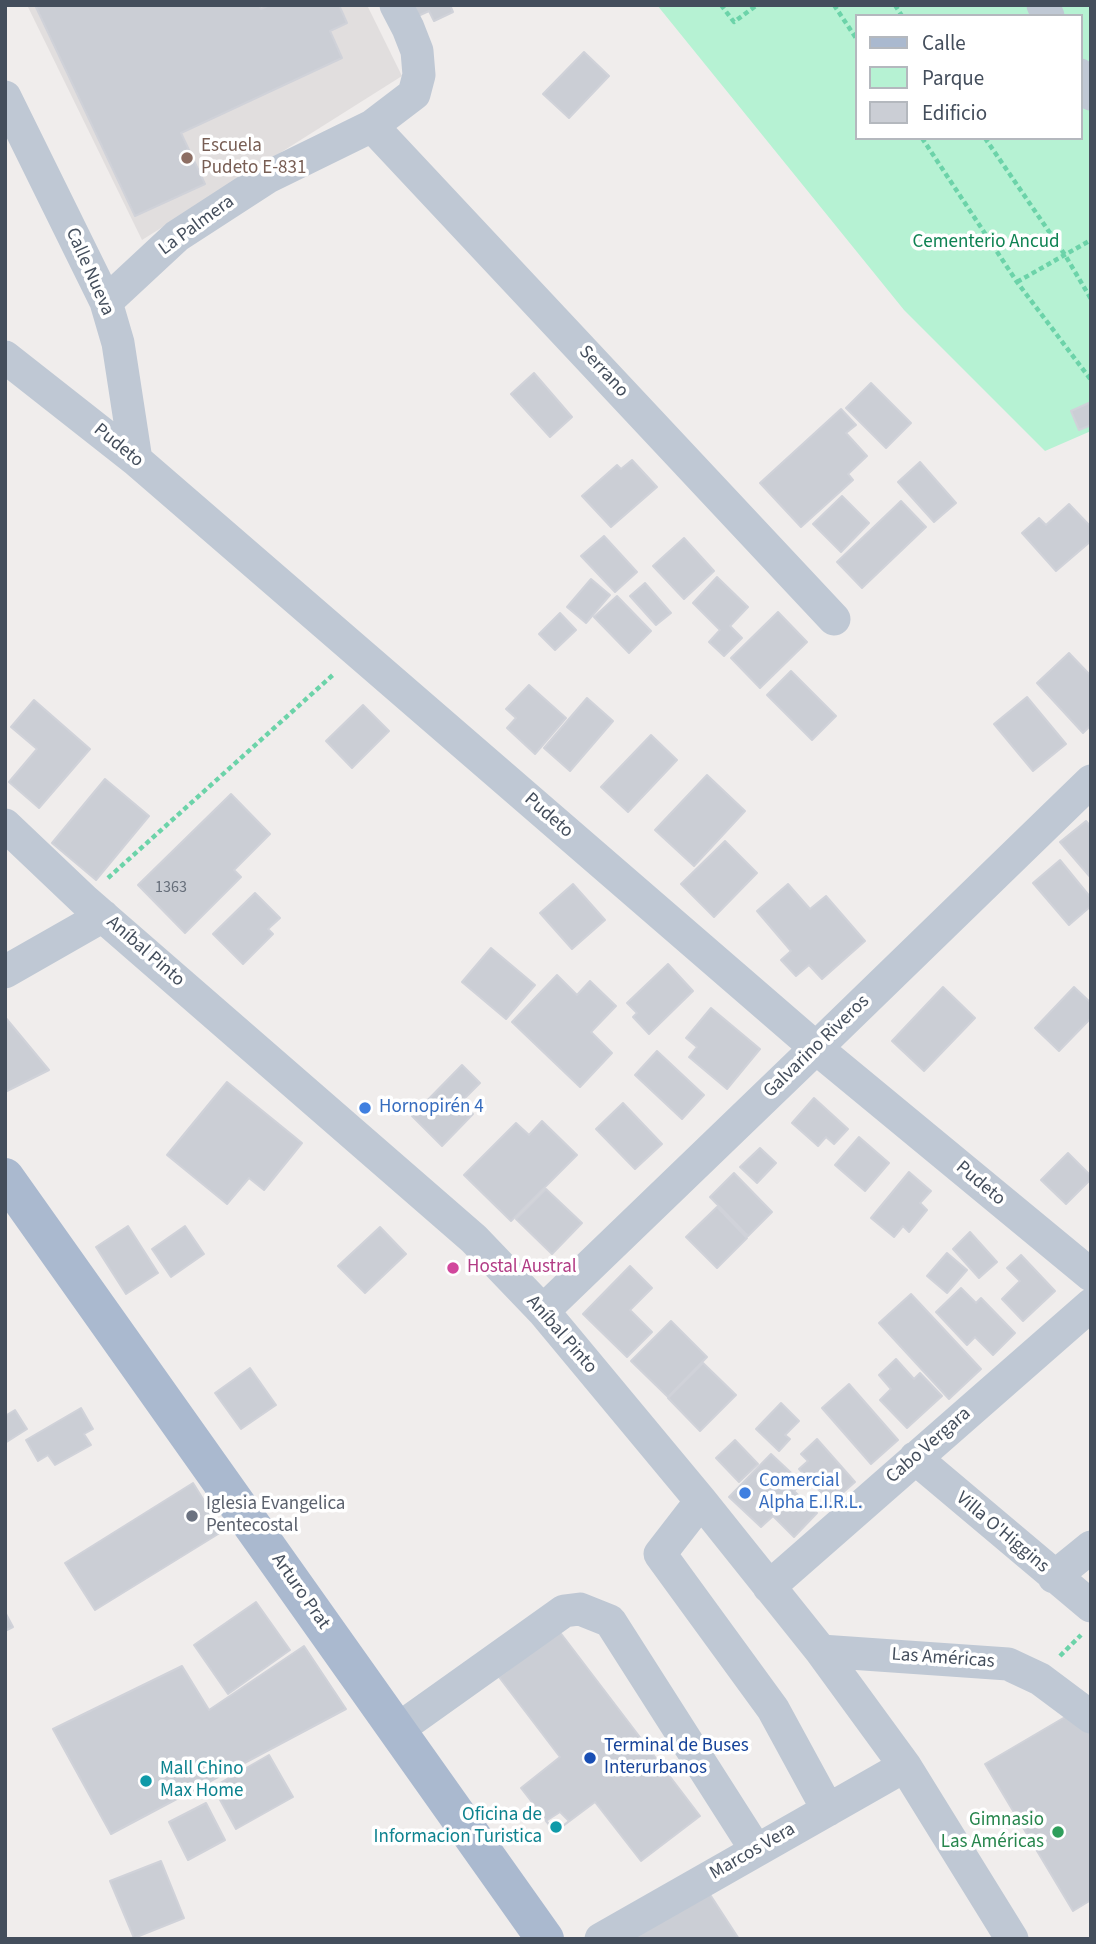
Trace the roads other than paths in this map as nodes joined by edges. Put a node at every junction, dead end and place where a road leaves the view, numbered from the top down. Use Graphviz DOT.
graph roads {
  1 [pos="396,5"];
  2 [pos="1082,78"];
  3 [pos="1091,94"];
  4 [pos="5,97"];
  5 [pos="372,126"];
  6 [pos="106,302"];
  7 [pos="5,357"];
  8 [pos="136,460"];
  9 [pos="834,619"];
  10 [pos="1091,781"];
  11 [pos="5,825"];
  12 [pos="94,908"];
  13 [pos="5,972"];
  14 [pos="816,1048"];
  15 [pos="5,1177"];
  16 [pos="1091,1275"];
  17 [pos="1091,1305"];
  18 [pos="542,1311"];
  19 [pos="915,1458"];
  20 [pos="701,1501"];
  21 [pos="1091,1547"];
  22 [pos="1054,1577"];
  23 [pos="769,1587"];
  24 [pos="1086,1620"];
  25 [pos="821,1651"];
  26 [pos="1091,1717"];
  27 [pos="397,1730"];
  28 [pos="905,1766"];
  29 [pos="828,1810"];
  30 [pos="757,1850"];
  31 [pos="545,1939"];
  32 [pos="601,1939"];
  33 [pos="1012,1939"];
  1 -- 5 [label="street, La Palmera"];
  2 -- 3 [label="street"];
  4 -- 6 [label="street, Calle Nueva"];
  5 -- 6 [label="street, La Palmera"];
  5 -- 9 [label="street, Serrano"];
  6 -- 8 [label="street, Calle Nueva"];
  7 -- 8 [label="street, Pudeto"];
  8 -- 14 [label="street, Pudeto"];
  10 -- 14 [label="street, Galvarino Riveros"];
  11 -- 12 [label="street, Aníbal Pinto"];
  12 -- 13 [label="street"];
  12 -- 18 [label="street, Aníbal Pinto"];
  14 -- 16 [label="street, Pudeto"];
  14 -- 18 [label="street, Galvarino Riveros"];
  15 -- 27 [label="main road, Arturo Prat"];
  17 -- 19 [label="street, Cabo Vergara"];
  18 -- 20 [label="street, Aníbal Pinto"];
  19 -- 22 [label="street, Villa O'Higgins"];
  19 -- 23 [label="street, Cabo Vergara"];
  20 -- 23 [label="street, Aníbal Pinto"];
  20 -- 29 [label="street"];
  21 -- 22 [label="street"];
  22 -- 24 [label="street, Villa O'Higgins"];
  23 -- 25 [label="street, Aníbal Pinto"];
  25 -- 26 [label="street, Las Américas"];
  25 -- 28 [label="street, Aníbal Pinto"];
  27 -- 30 [label="street"];
  27 -- 31 [label="main road, Arturo Prat"];
  28 -- 29 [label="street, Marcos Vera"];
  28 -- 33 [label="street, Aníbal Pinto"];
  29 -- 30 [label="street, Marcos Vera"];
  30 -- 32 [label="street, Marcos Vera"];
}
